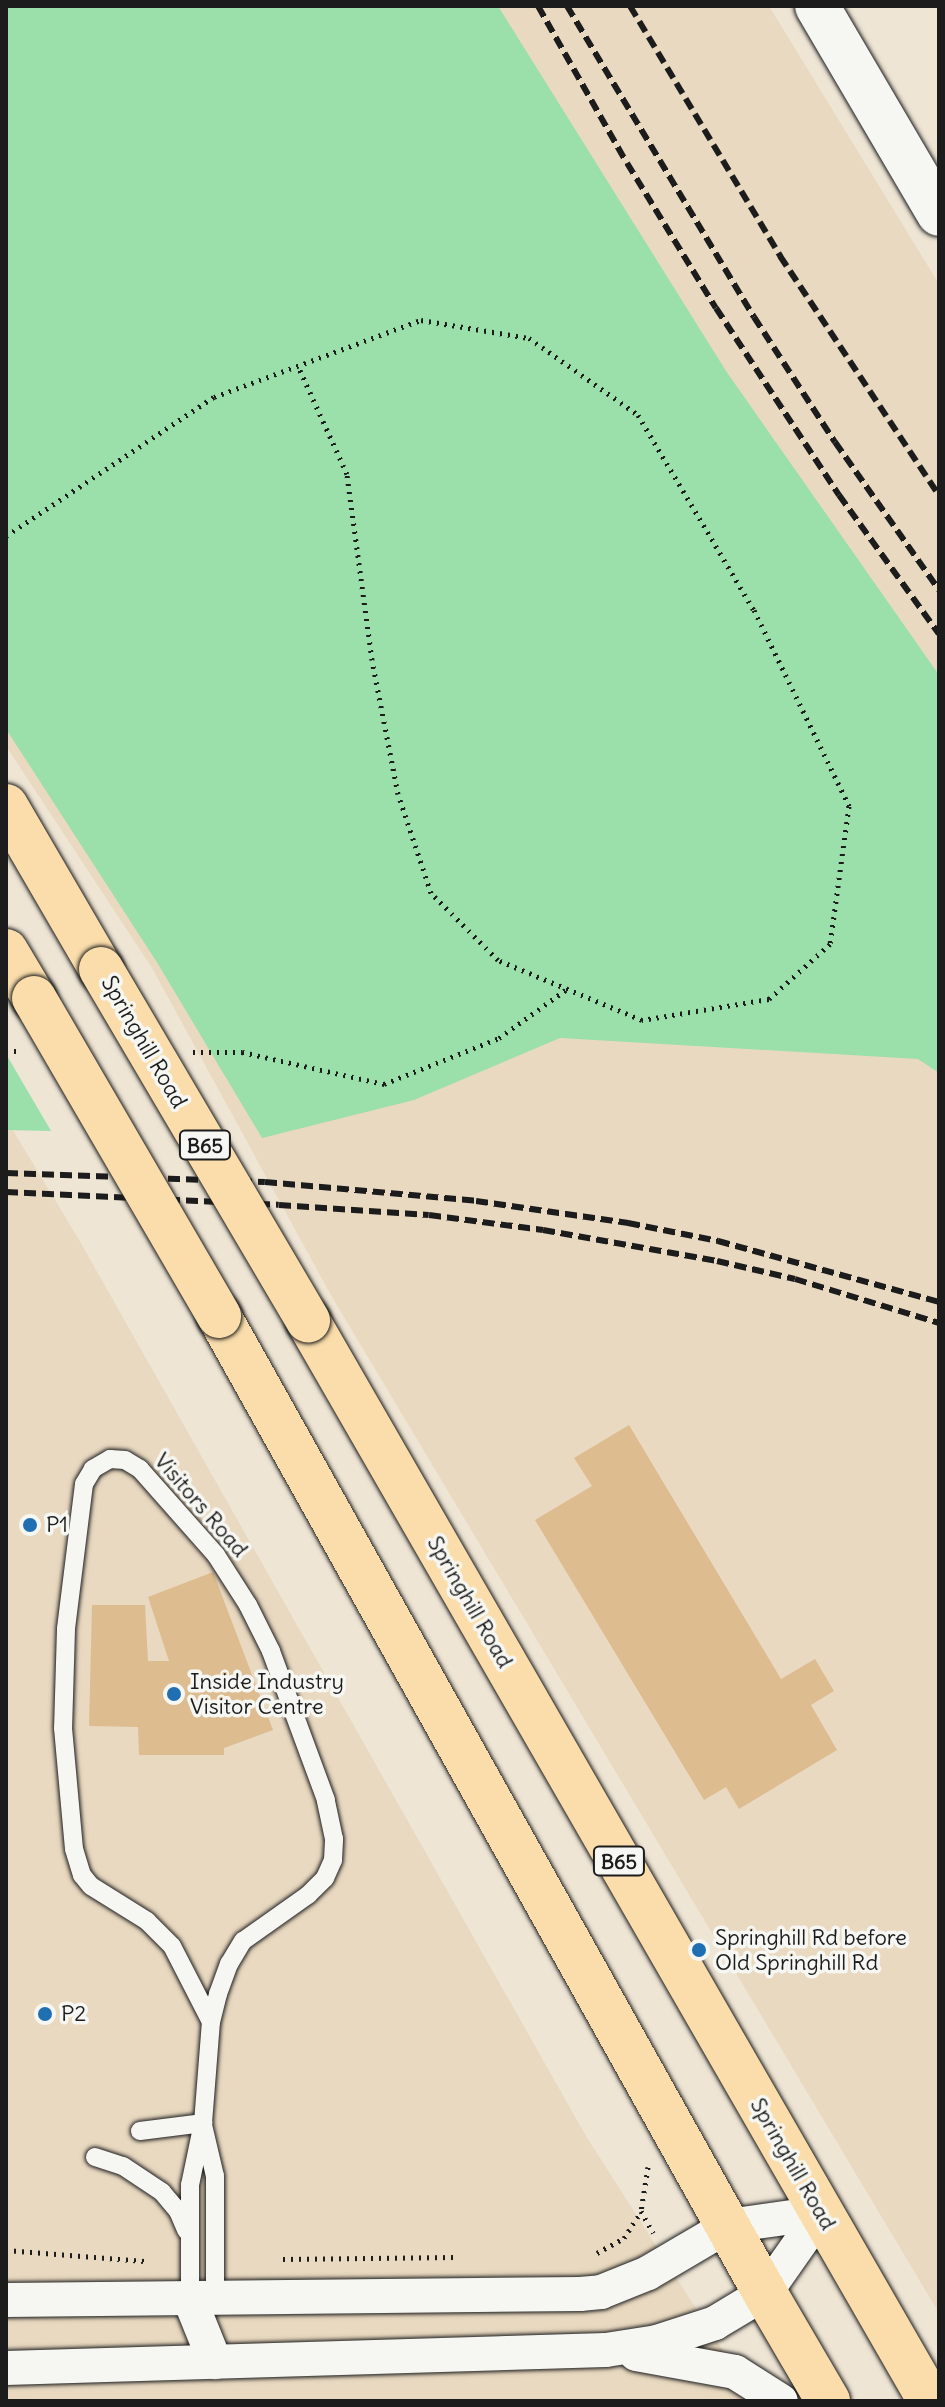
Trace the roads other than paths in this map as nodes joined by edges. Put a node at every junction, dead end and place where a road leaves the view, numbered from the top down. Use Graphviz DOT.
graph roads {
  1 [pos="817,6"];
  2 [pos="939,214"];
  3 [pos="6,806"];
  4 [pos="6,951"];
  5 [pos="211,2022"];
  6 [pos="203,2123"];
  7 [pos="140,2131"];
  8 [pos="95,2157"];
  9 [pos="821,2213"];
  10 [pos="728,2226"];
  11 [pos="190,2241"];
  12 [pos="765,2293"];
  13 [pos="6,2300"];
  14 [pos="203,2300"];
  15 [pos="606,2350"];
  16 [pos="215,2362"];
  17 [pos="6,2368"];
  18 [pos="781,2401"];
  19 [pos="828,2401"];
  20 [pos="930,2401"];
  1 -- 2 [label="main road"];
  3 -- 9 [label="main road, Springhill Road / B65, bridge"];
  4 -- 10 [label="main road, bridge"];
  5 -- 5 [label="lane, Visitors Road"];
  5 -- 6 [label="lane, Visitors Road"];
  6 -- 7 [label="lane"];
  6 -- 11 [label="lane, Visitors Road"];
  6 -- 14 [label="lane, Visitors Road"];
  8 -- 11 [label="lane"];
  9 -- 10 [label="street"];
  9 -- 12 [label="street"];
  9 -- 20 [label="main road, Springhill Road / B65"];
  10 -- 12 [label="main road"];
  10 -- 14 [label="street"];
  11 -- 14 [label="lane, Visitors Road"];
  12 -- 15 [label="street"];
  12 -- 19 [label="main road"];
  13 -- 14 [label="street"];
  14 -- 16 [label="street"];
  15 -- 16 [label="street"];
  15 -- 18 [label="street"];
  16 -- 17 [label="street"];
}
